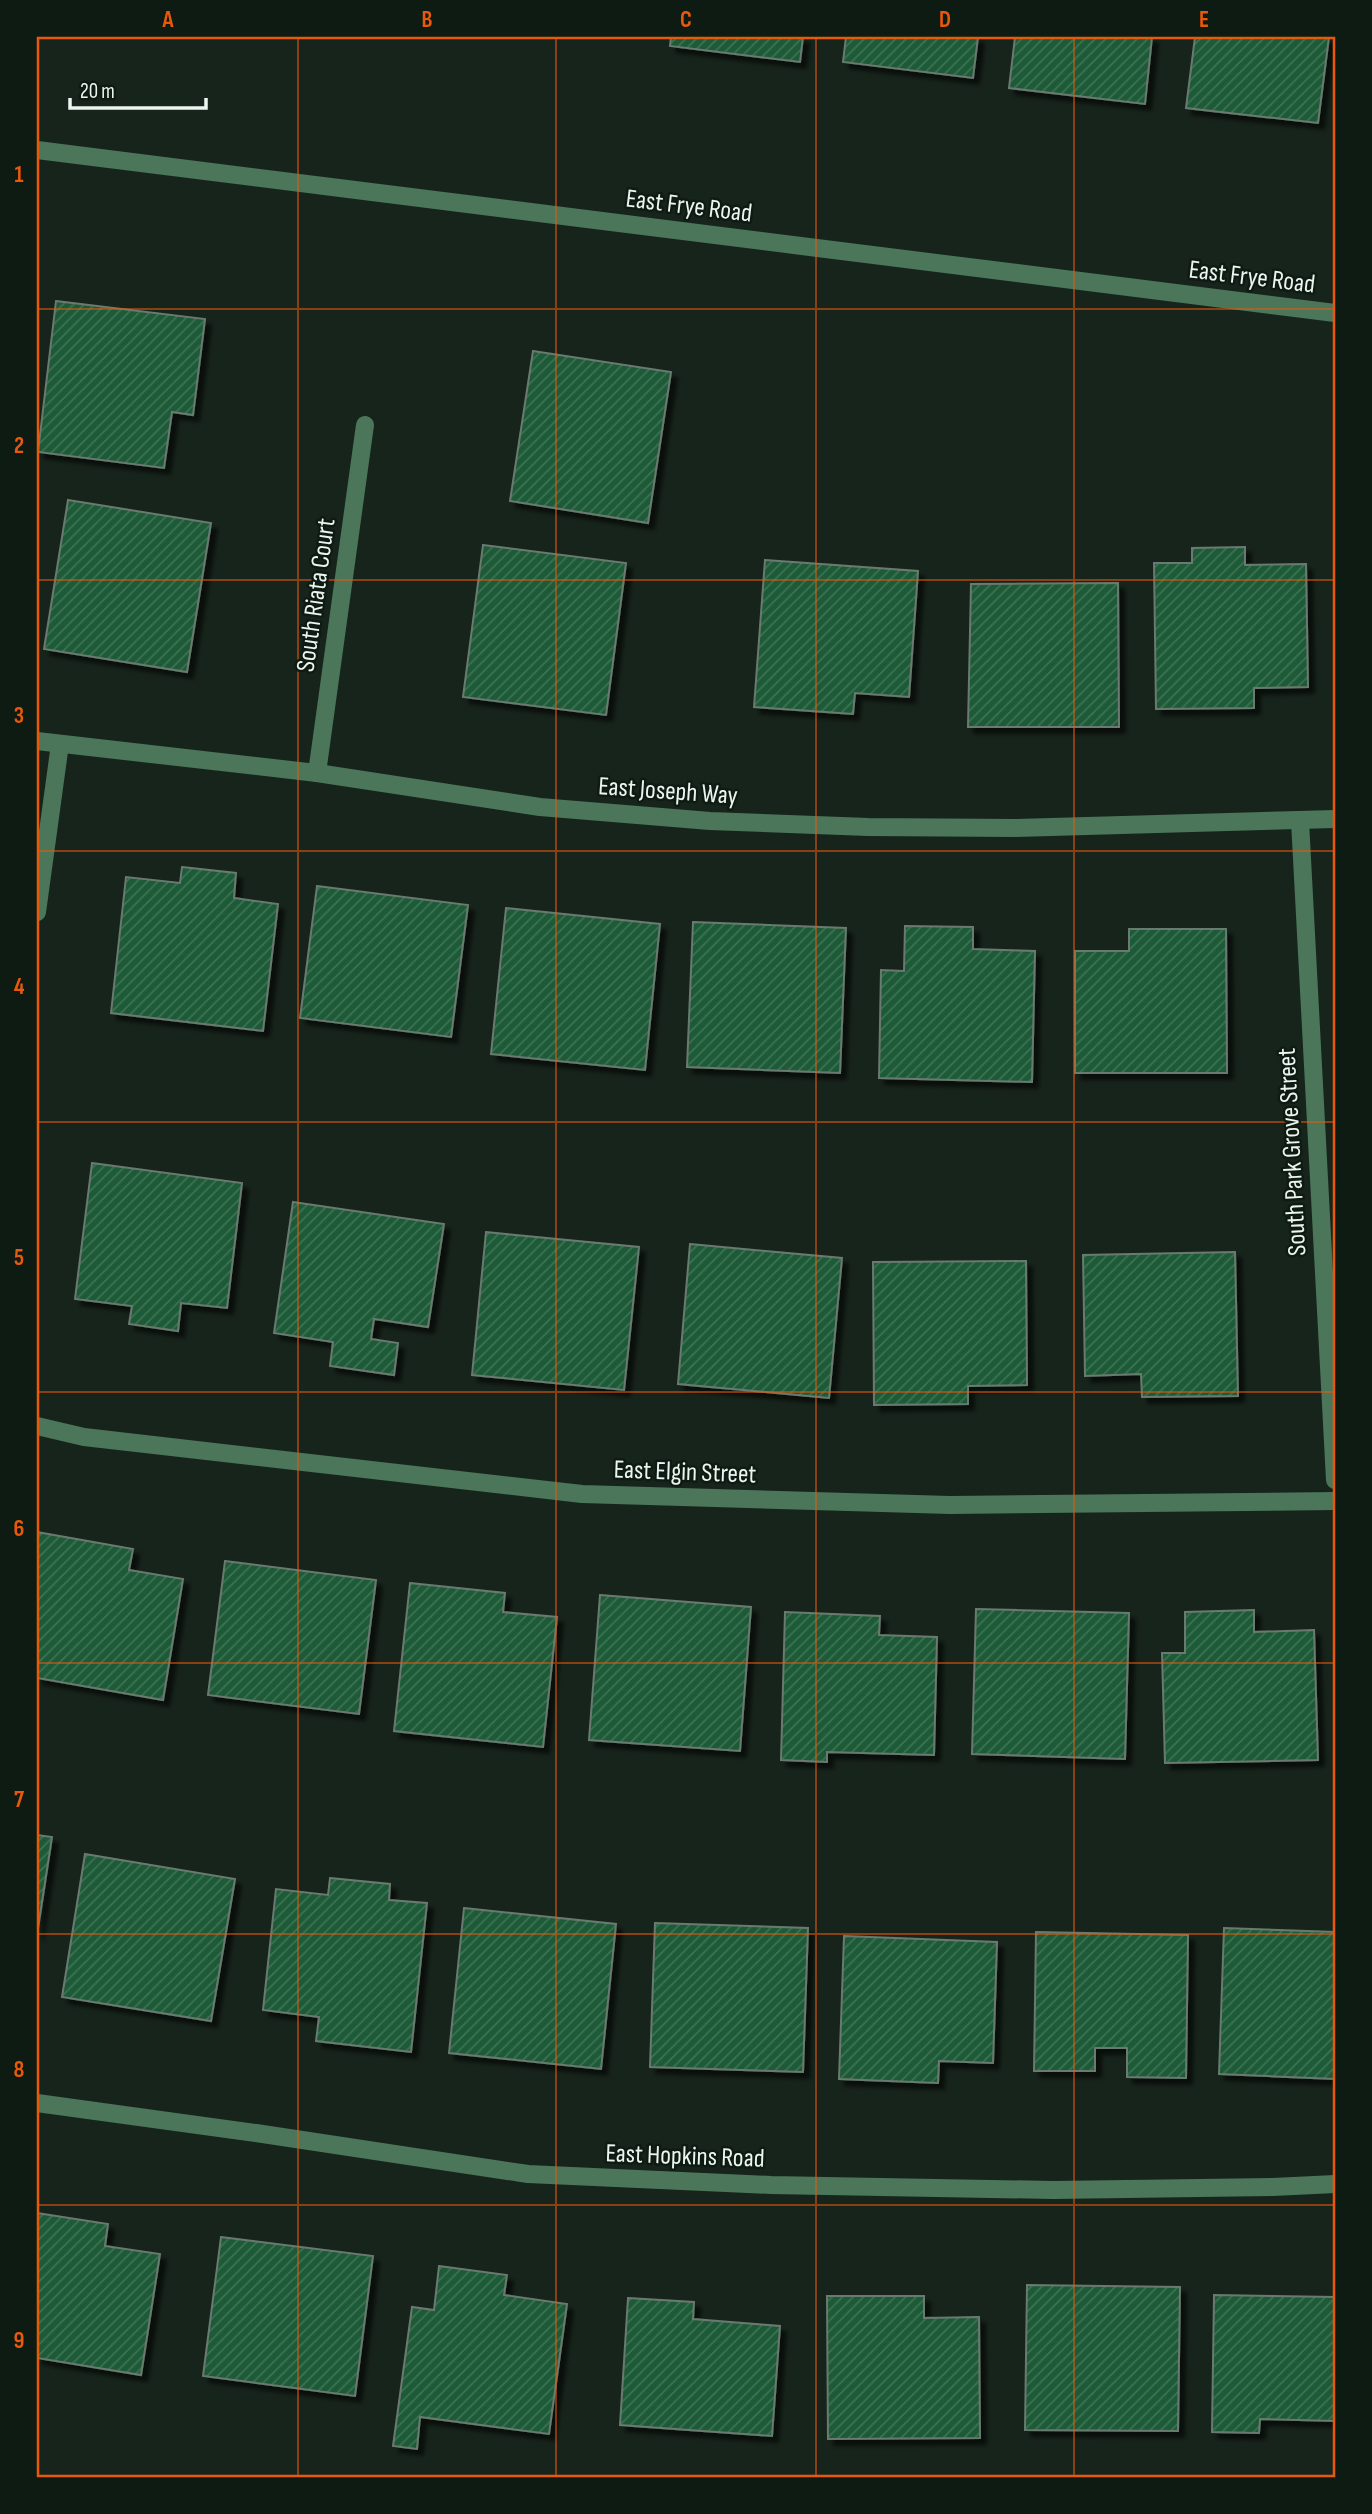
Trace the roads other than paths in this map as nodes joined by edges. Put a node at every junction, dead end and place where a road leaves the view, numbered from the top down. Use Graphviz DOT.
graph roads {
  1 [pos="37,150"];
  2 [pos="1335,313"];
  3 [pos="365,425"];
  4 [pos="37,741"];
  5 [pos="60,744"];
  6 [pos="317,773"];
  7 [pos="1335,819"];
  8 [pos="1300,821"];
  9 [pos="37,912"];
  10 [pos="37,1426"];
  11 [pos="1335,1480"];
  12 [pos="1335,1501"];
  13 [pos="37,2103"];
  14 [pos="1335,2184"];
  1 -- 2 [label="street, East Frye Road"];
  3 -- 6 [label="street, South Riata Court"];
  4 -- 5 [label="street, East Joseph Way"];
  5 -- 6 [label="street, East Joseph Way"];
  5 -- 9 [label="street"];
  6 -- 8 [label="street, East Joseph Way"];
  7 -- 8 [label="street, East Joseph Way"];
  8 -- 11 [label="street, South Park Grove Street"];
  10 -- 12 [label="street, East Elgin Street"];
  13 -- 14 [label="street, East Hopkins Road"];
}
